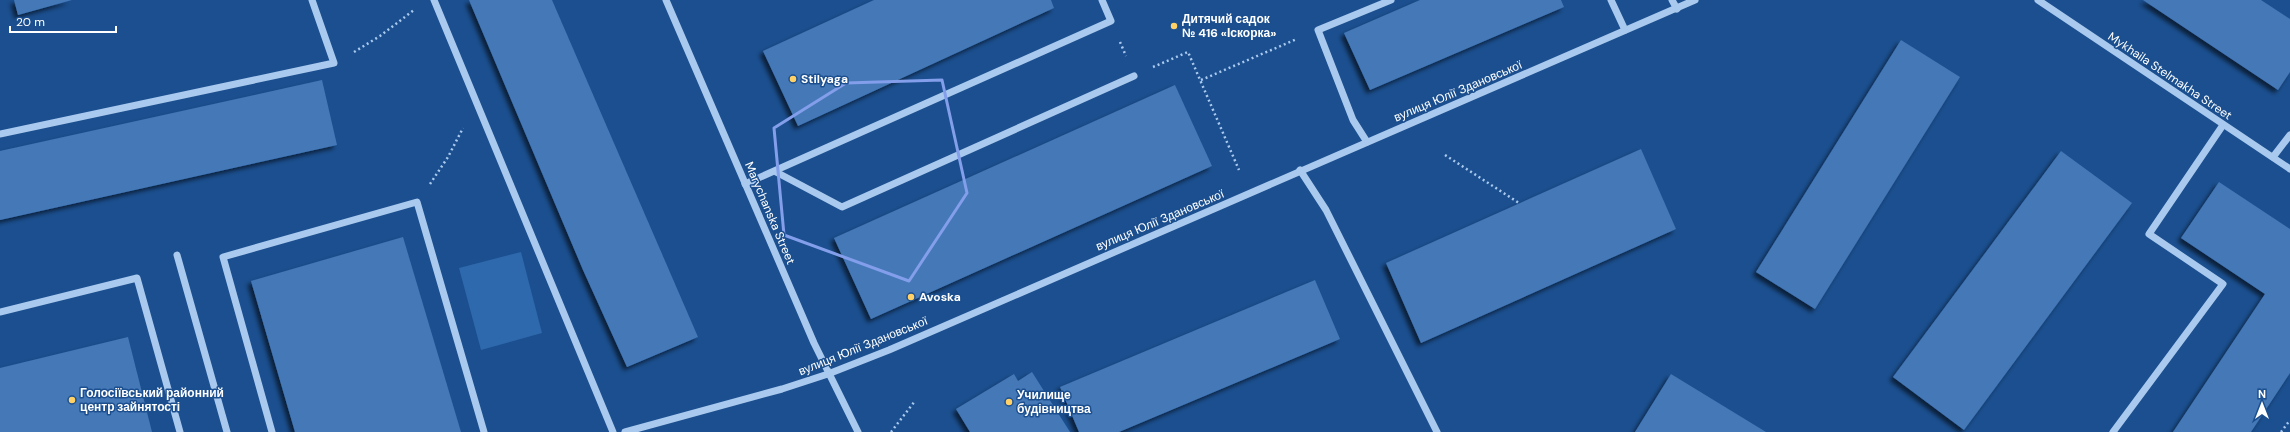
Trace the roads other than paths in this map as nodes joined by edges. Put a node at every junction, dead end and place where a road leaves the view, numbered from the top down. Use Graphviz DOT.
graph roads {
  1 [pos="312,0"];
  2 [pos="434,0"];
  3 [pos="666,0"];
  4 [pos="1102,0"];
  5 [pos="1391,0"];
  6 [pos="1611,0"];
  7 [pos="1672,0"];
  8 [pos="1695,0"];
  9 [pos="2038,0"];
  10 [pos="1677,9"];
  11 [pos="1625,30"];
  12 [pos="1134,76"];
  13 [pos="2223,124"];
  14 [pos="0,134"];
  15 [pos="2290,135"];
  16 [pos="1367,142"];
  17 [pos="2273,157"];
  18 [pos="2290,169"];
  19 [pos="1300,170"];
  20 [pos="776,172"];
  21 [pos="745,184"];
  22 [pos="178,255"];
  23 [pos="0,312"];
  24 [pos="828,374"];
  25 [pos="180,432"];
  26 [pos="227,432"];
  27 [pos="272,432"];
  28 [pos="484,432"];
  29 [pos="613,432"];
  30 [pos="625,432"];
  31 [pos="858,432"];
  32 [pos="1437,432"];
  33 [pos="2113,432"];
  1 -- 14 [label="street"];
  2 -- 29 [label="street"];
  3 -- 21 [label="street, Marychanska Street"];
  4 -- 20 [label="street"];
  5 -- 16 [label="street"];
  6 -- 11 [label="street"];
  7 -- 10 [label="street"];
  8 -- 10 [label="street, вулиця Юлії Здановської"];
  9 -- 13 [label="street, Mykhaila Stelmakha Street"];
  10 -- 11 [label="street, вулиця Юлії Здановської"];
  11 -- 16 [label="street, вулиця Юлії Здановської"];
  12 -- 20 [label="street"];
  13 -- 17 [label="street, Mykhaila Stelmakha Street"];
  13 -- 33 [label="street"];
  15 -- 17 [label="street"];
  16 -- 19 [label="street, вулиця Юлії Здановської"];
  17 -- 18 [label="street, Mykhaila Stelmakha Street"];
  19 -- 24 [label="street, вулиця Юлії Здановської"];
  19 -- 32 [label="street"];
  20 -- 21 [label="street"];
  21 -- 24 [label="street, Marychanska Street"];
  22 -- 26 [label="street"];
  23 -- 25 [label="street"];
  24 -- 30 [label="street, вулиця Юлії Здановської"];
  24 -- 31 [label="street, Marychanska Street"];
  27 -- 28 [label="street"];
}
